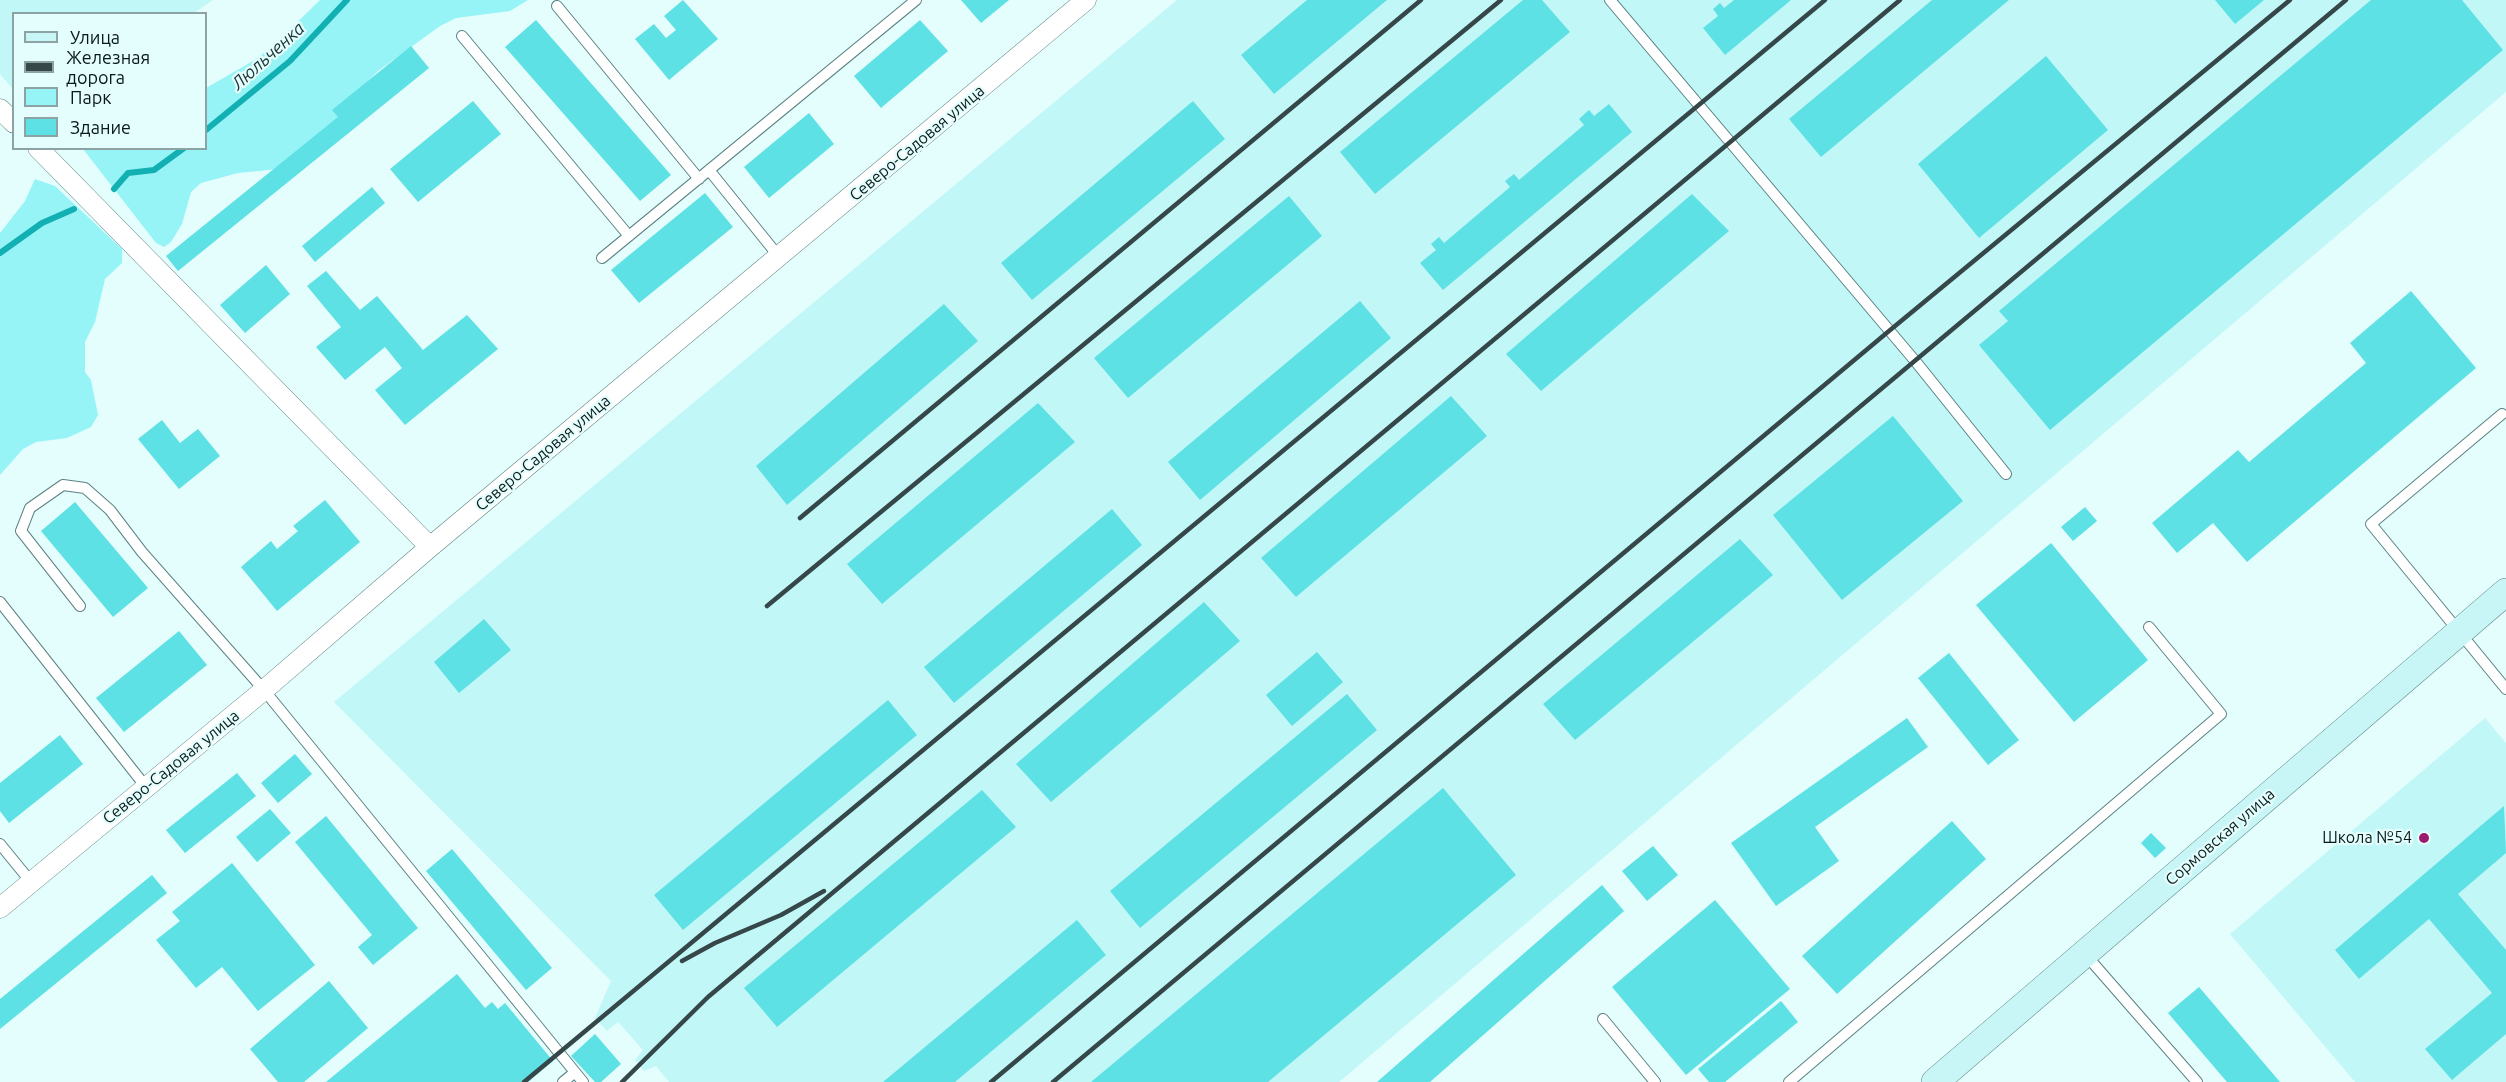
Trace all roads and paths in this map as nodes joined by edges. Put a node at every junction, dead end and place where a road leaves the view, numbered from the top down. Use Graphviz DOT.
graph roads {
  1 [pos="916,0"];
  2 [pos="1086,0"];
  3 [pos="1610,0"];
  4 [pos="557,6"];
  5 [pos="462,36"];
  6 [pos="0,109"];
  7 [pos="12,121"];
  8 [pos="40,150"];
  9 [pos="709,170"];
  10 [pos="699,179"];
  11 [pos="629,236"];
  12 [pos="602,258"];
  13 [pos="780,258"];
  14 [pos="2502,414"];
  15 [pos="2006,474"];
  16 [pos="430,547"];
  17 [pos="2506,592"];
  18 [pos="0,602"];
  19 [pos="80,606"];
  20 [pos="2149,627"];
  21 [pos="2459,632"];
  22 [pos="2506,689"];
  23 [pos="264,690"];
  24 [pos="146,787"];
  25 [pos="0,844"];
  26 [pos="31,882"];
  27 [pos="0,908"];
  28 [pos="2084,953"];
  29 [pos="1603,1019"];
  30 [pos="574,1072"];
  31 [pos="563,1082"];
  32 [pos="583,1082"];
  33 [pos="1655,1082"];
  34 [pos="1789,1082"];
  35 [pos="1935,1082"];
  36 [pos="2197,1082"];
  1 -- 9 [label="lane"];
  2 -- 13 [label="street, Северо-Садовая улица"];
  3 -- 15 [label="lane"];
  4 -- 10 [label="lane"];
  5 -- 11 [label="lane"];
  6 -- 7 [label="street"];
  8 -- 16 [label="street"];
  9 -- 10 [label="lane"];
  9 -- 13 [label="lane"];
  10 -- 11 [label="lane"];
  11 -- 12 [label="lane"];
  13 -- 16 [label="street, Северо-Садовая улица"];
  14 -- 21 [label="lane"];
  16 -- 23 [label="street, Северо-Садовая улица"];
  17 -- 21 [label="street, Сормовская улица"];
  18 -- 24 [label="lane"];
  19 -- 23 [label="lane"];
  20 -- 34 [label="lane"];
  21 -- 22 [label="lane"];
  21 -- 28 [label="street, Сормовская улица"];
  23 -- 24 [label="street, Северо-Садовая улица"];
  23 -- 30 [label="lane"];
  24 -- 26 [label="street, Северо-Садовая улица"];
  25 -- 26 [label="lane"];
  26 -- 27 [label="street, Северо-Садовая улица"];
  28 -- 35 [label="street, Сормовская улица"];
  28 -- 36 [label="lane"];
  29 -- 33 [label="lane"];
  30 -- 31 [label="lane"];
  30 -- 32 [label="lane"];
}
